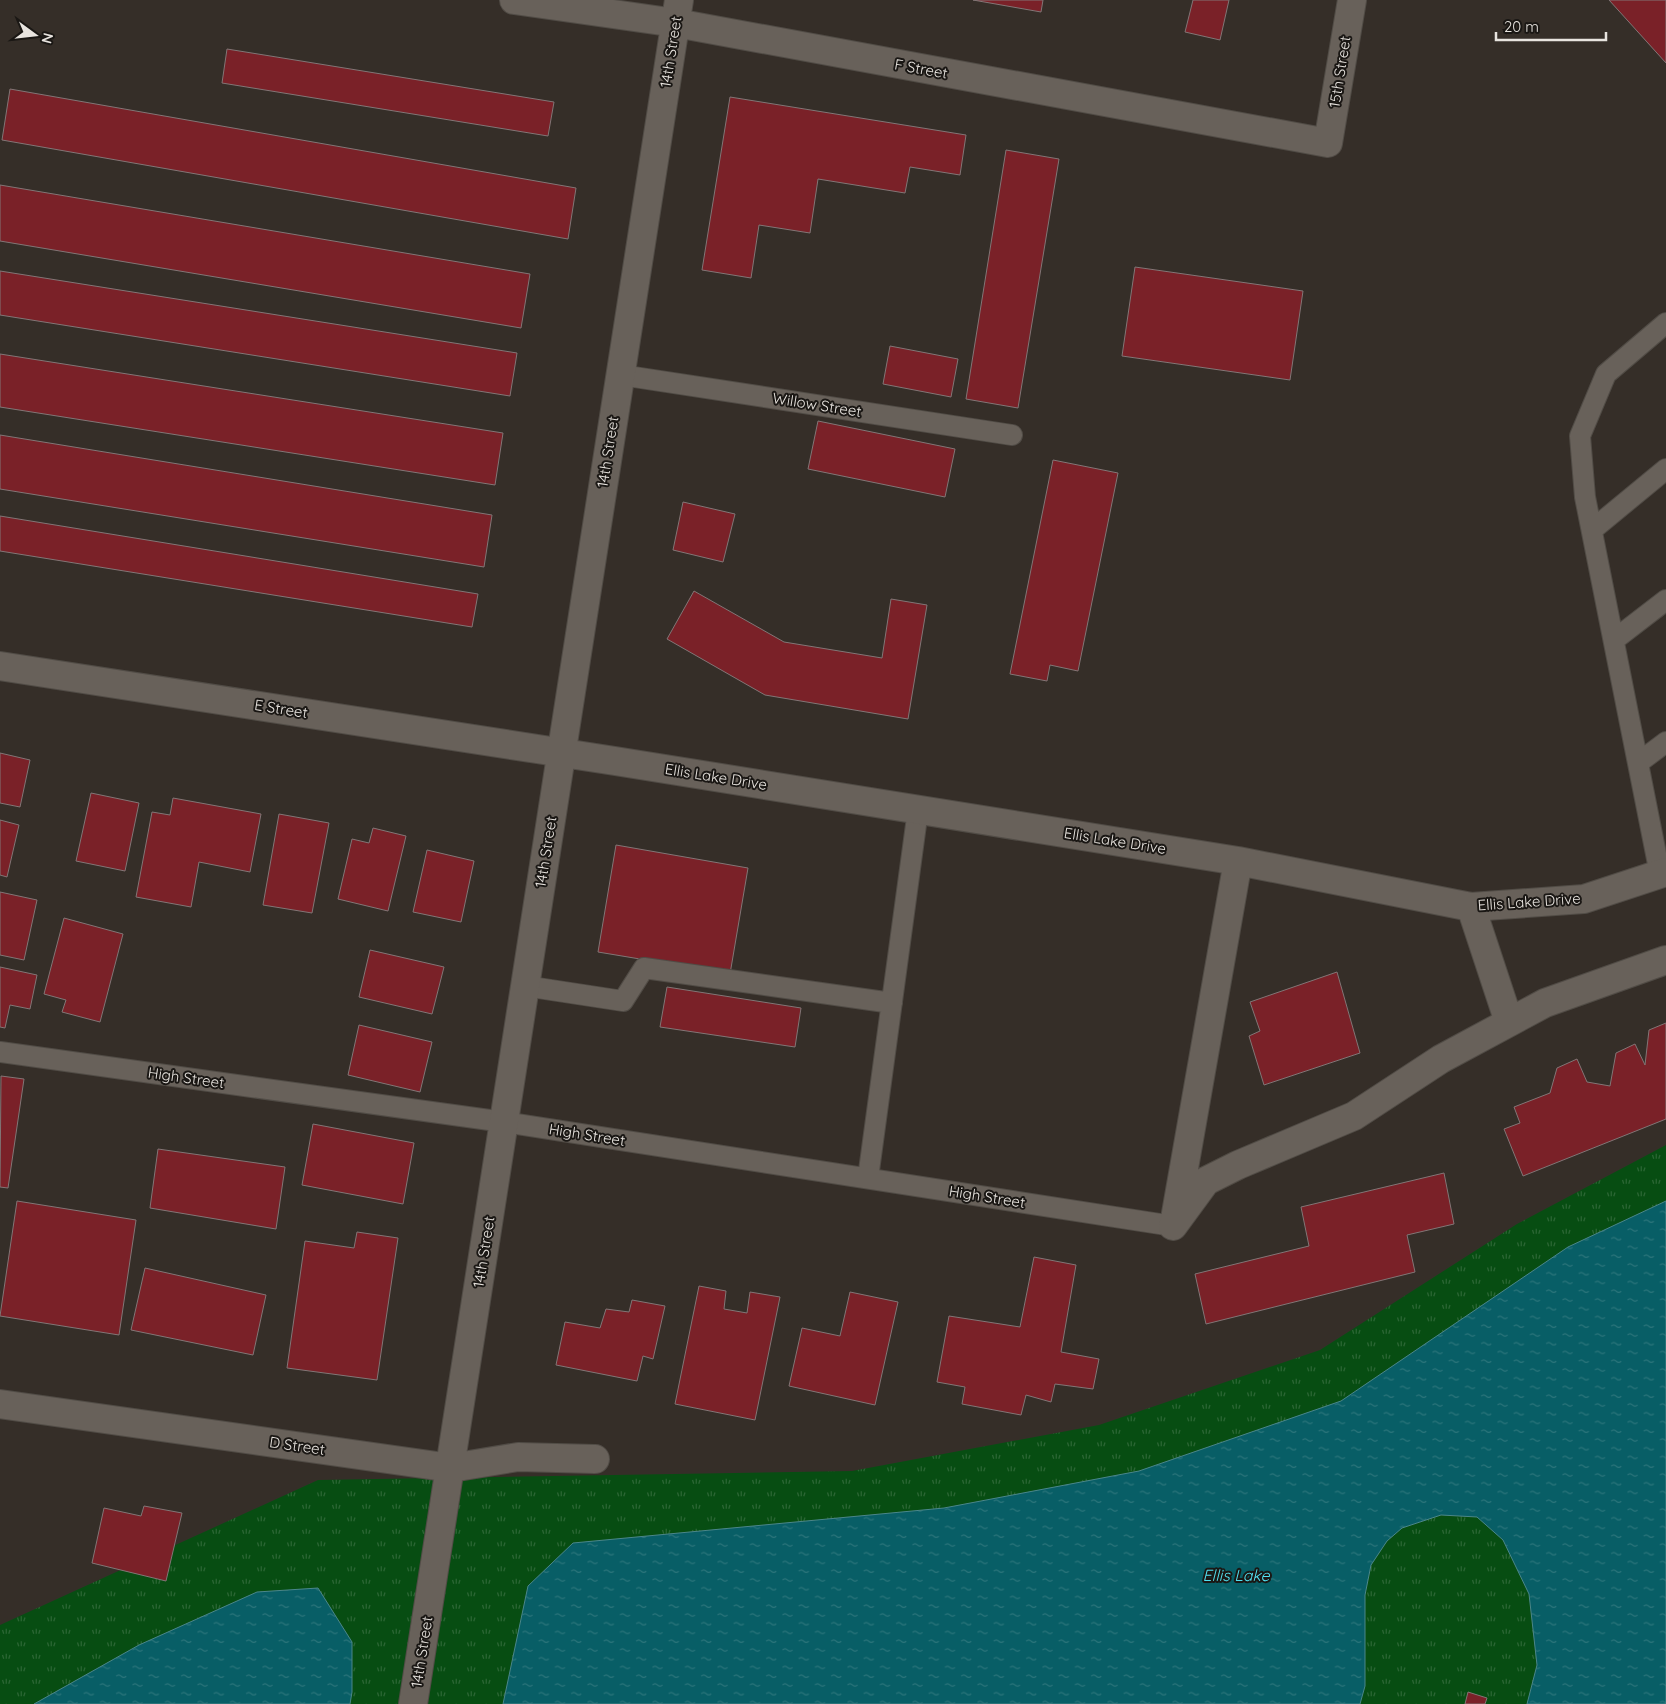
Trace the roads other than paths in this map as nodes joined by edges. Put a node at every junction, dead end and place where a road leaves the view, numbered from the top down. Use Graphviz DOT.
graph roads {
  1 [pos="514,0"];
  2 [pos="1352,0"];
  3 [pos="677,12"];
  4 [pos="1328,143"];
  5 [pos="1666,323"];
  6 [pos="621,374"];
  7 [pos="1012,434"];
  8 [pos="1666,469"];
  9 [pos="1592,530"];
  10 [pos="1666,600"];
  11 [pos="1614,640"];
  12 [pos="0,666"];
  13 [pos="1666,742"];
  14 [pos="561,752"];
  15 [pos="1638,763"];
  16 [pos="918,810"];
  17 [pos="1238,861"];
  18 [pos="1663,873"];
  19 [pos="1470,907"];
  20 [pos="1666,960"];
  21 [pos="525,986"];
  22 [pos="892,1003"];
  23 [pos="1509,1022"];
  24 [pos="0,1052"];
  25 [pos="504,1122"];
  26 [pos="868,1178"];
  27 [pos="1173,1226"];
  28 [pos="0,1404"];
  29 [pos="595,1459"];
  30 [pos="452,1468"];
  31 [pos="413,1704"];
  1 -- 3 [label="street, F Street"];
  2 -- 4 [label="street, 15th Street"];
  3 -- 4 [label="street, F Street"];
  3 -- 6 [label="street, 14th Street"];
  5 -- 9 [label="lane"];
  6 -- 7 [label="lane, Willow Street"];
  6 -- 14 [label="street, 14th Street"];
  8 -- 9 [label="lane"];
  9 -- 11 [label="lane"];
  10 -- 11 [label="lane"];
  11 -- 15 [label="lane"];
  12 -- 14 [label="street, E Street"];
  13 -- 15 [label="lane"];
  14 -- 16 [label="street, Ellis Lake Drive"];
  14 -- 21 [label="street, 14th Street"];
  15 -- 18 [label="lane"];
  16 -- 17 [label="street, Ellis Lake Drive"];
  16 -- 22 [label="lane"];
  17 -- 19 [label="street, Ellis Lake Drive"];
  17 -- 27 [label="street"];
  18 -- 19 [label="street, Ellis Lake Drive"];
  19 -- 23 [label="street"];
  20 -- 23 [label="street"];
  21 -- 22 [label="lane"];
  21 -- 25 [label="street, 14th Street"];
  22 -- 26 [label="lane"];
  23 -- 27 [label="street"];
  24 -- 25 [label="lane, High Street"];
  25 -- 26 [label="lane, High Street"];
  25 -- 30 [label="street, 14th Street"];
  26 -- 27 [label="lane, High Street"];
  28 -- 30 [label="street, D Street"];
  29 -- 30 [label="street, D Street"];
  30 -- 31 [label="street, 14th Street"];
}
